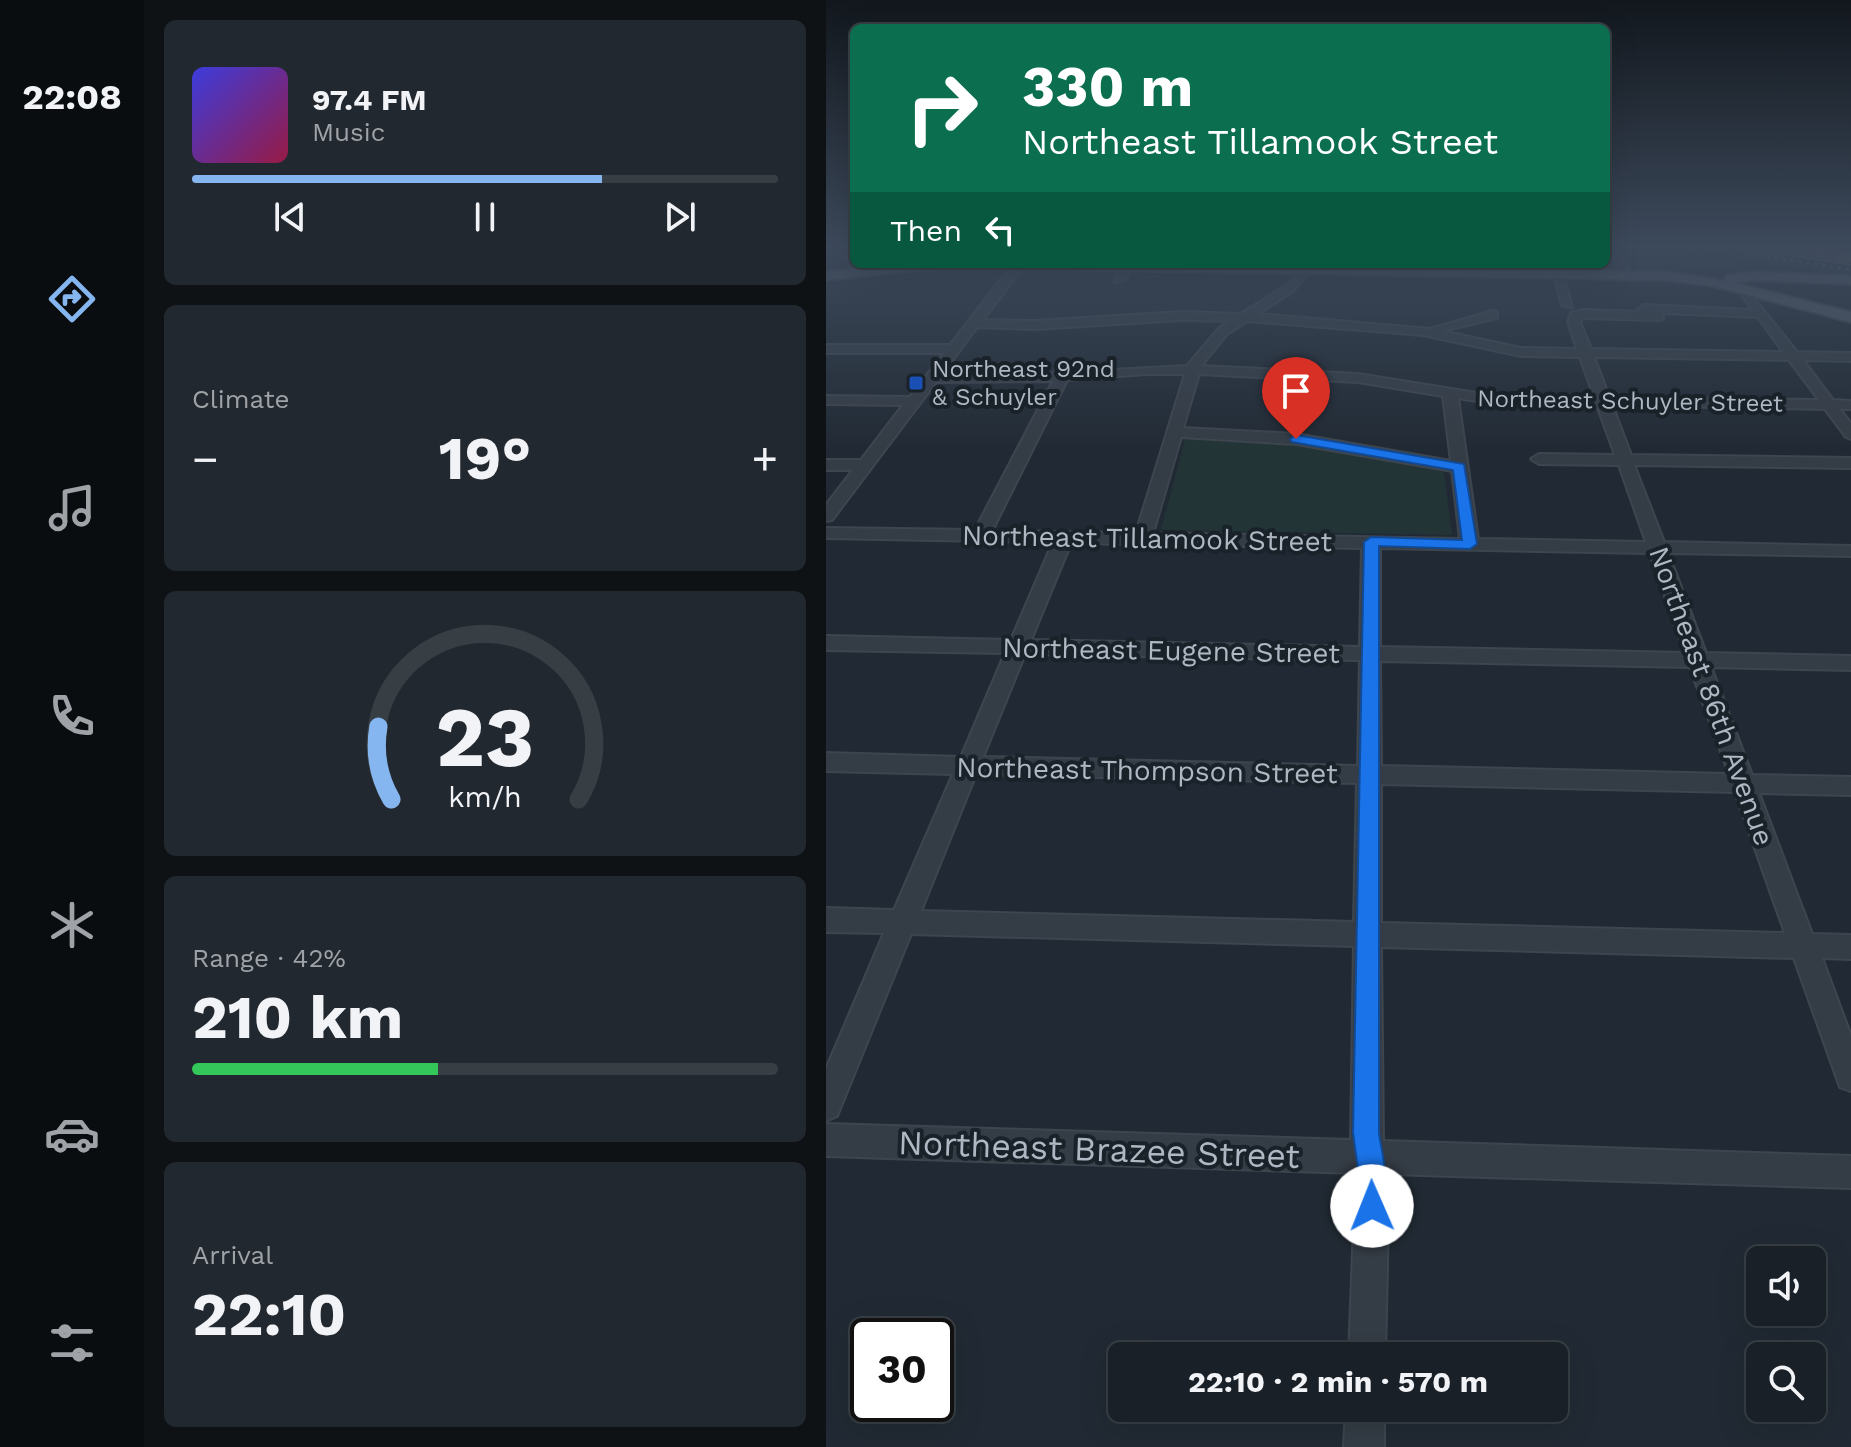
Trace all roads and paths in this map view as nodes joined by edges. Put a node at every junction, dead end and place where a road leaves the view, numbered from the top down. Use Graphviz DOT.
graph roads {
  1 [pos="981,314"];
  2 [pos="1249,314"];
  3 [pos="1572,314"];
  4 [pos="1616,314"];
  5 [pos="1751,314"];
  6 [pos="1763,314"];
  7 [pos="1493,315"];
  8 [pos="1659,316"];
  9 [pos="1243,317"];
  10 [pos="974,323"];
  11 [pos="1423,331"];
  12 [pos="826,349"];
  13 [pos="954,349"];
  14 [pos="1586,354"];
  15 [pos="1792,356"];
  16 [pos="1851,357"];
  17 [pos="1192,369"];
  18 [pos="1062,376"];
  19 [pos="931,378"];
  20 [pos="1450,394"];
  21 [pos="826,400"];
  22 [pos="913,401"];
  23 [pos="1604,402"];
  24 [pos="1829,405"];
  25 [pos="1851,405"];
  26 [pos="1174,432"];
  27 [pos="1851,434"];
  28 [pos="1539,459"];
  29 [pos="1626,460"];
  30 [pos="1851,463"];
  31 [pos="826,465"];
  32 [pos="865,465"];
  33 [pos="1459,467"];
  34 [pos="826,516"];
  35 [pos="826,533"];
  36 [pos="981,536"];
  37 [pos="1064,537"];
  38 [pos="1143,538"];
  39 [pos="1371,542"];
  40 [pos="1470,544"];
  41 [pos="1657,548"];
  42 [pos="1851,551"];
  43 [pos="826,643"];
  44 [pos="1018,647"];
  45 [pos="1371,654"];
  46 [pos="1698,660"];
  47 [pos="1851,663"];
  48 [pos="826,762"];
  49 [pos="968,765"];
  50 [pos="1371,775"];
  51 [pos="1743,783"];
  52 [pos="1851,786"];
  53 [pos="826,920"];
  54 [pos="903,922"];
  55 [pos="1370,934"];
  56 [pos="1803,946"];
  57 [pos="1851,947"];
  58 [pos="1851,1076"];
  59 [pos="826,1105"];
  60 [pos="826,1140"];
  61 [pos="1370,1158"];
  62 [pos="1851,1172"];
  63 [pos="1367,1342"];
  64 [pos="1365,1422"];
  65 [pos="1364,1447"];
  1 -- 10 [label="street"];
  2 -- 9 [label="street"];
  3 -- 14 [label="street, Northeast 86th Avenue"];
  4 -- 8 [label="street"];
  5 -- 6 [label="street"];
  6 -- 15 [label="street"];
  7 -- 11 [label="street"];
  9 -- 10 [label="street"];
  9 -- 11 [label="street"];
  9 -- 17 [label="street"];
  10 -- 13 [label="street"];
  11 -- 14 [label="street"];
  12 -- 13 [label="street"];
  13 -- 19 [label="street"];
  14 -- 15 [label="street"];
  14 -- 23 [label="street, Northeast 86th Avenue"];
  15 -- 16 [label="street"];
  15 -- 24 [label="street"];
  17 -- 18 [label="street, Northeast Schuyler Street"];
  17 -- 20 [label="street, Northeast Schuyler Street"];
  17 -- 26 [label="street"];
  18 -- 19 [label="street, Northeast Schuyler Street"];
  18 -- 36 [label="street"];
  19 -- 22 [label="street"];
  20 -- 23 [label="street, Northeast Schuyler Street"];
  20 -- 33 [label="street"];
  21 -- 22 [label="street"];
  22 -- 32 [label="street"];
  23 -- 24 [label="street, Northeast Schuyler Street"];
  23 -- 29 [label="street, Northeast 86th Avenue"];
  24 -- 25 [label="street, Northeast Schuyler Street"];
  24 -- 27 [label="street"];
  26 -- 33 [label="street"];
  26 -- 38 [label="street"];
  28 -- 29 [label="street"];
  29 -- 30 [label="street"];
  29 -- 41 [label="street, Northeast 86th Avenue"];
  31 -- 32 [label="street"];
  32 -- 34 [label="street"];
  33 -- 40 [label="street"];
  35 -- 36 [label="street, Northeast Tillamook Street"];
  36 -- 37 [label="street, Northeast Tillamook Street"];
  37 -- 38 [label="street, Northeast Tillamook Street"];
  37 -- 44 [label="street"];
  38 -- 39 [label="street, Northeast Tillamook Street"];
  39 -- 40 [label="street, Northeast Tillamook Street"];
  39 -- 45 [label="street"];
  40 -- 41 [label="street, Northeast Tillamook Street"];
  41 -- 42 [label="street, Northeast Tillamook Street"];
  41 -- 46 [label="street, Northeast 86th Avenue"];
  43 -- 44 [label="street, Northeast Eugene Street"];
  44 -- 45 [label="street, Northeast Eugene Street"];
  44 -- 49 [label="street"];
  45 -- 46 [label="street, Northeast Eugene Street"];
  45 -- 50 [label="street"];
  46 -- 47 [label="street, Northeast Eugene Street"];
  46 -- 51 [label="street, Northeast 86th Avenue"];
  48 -- 49 [label="street, Northeast Thompson Street"];
  49 -- 50 [label="street, Northeast Thompson Street"];
  49 -- 54 [label="street"];
  50 -- 51 [label="street, Northeast Thompson Street"];
  50 -- 55 [label="street"];
  51 -- 52 [label="street, Northeast Thompson Street"];
  51 -- 56 [label="street, Northeast 86th Avenue"];
  53 -- 54 [label="street"];
  54 -- 55 [label="street"];
  54 -- 59 [label="street"];
  55 -- 56 [label="street"];
  55 -- 61 [label="street"];
  56 -- 57 [label="street"];
  56 -- 58 [label="street, Northeast 86th Avenue"];
  60 -- 61 [label="street, Northeast Brazee Street"];
  61 -- 62 [label="street, Northeast Brazee Street"];
  61 -- 63 [label="street"];
  64 -- 65 [label="street"];
}
